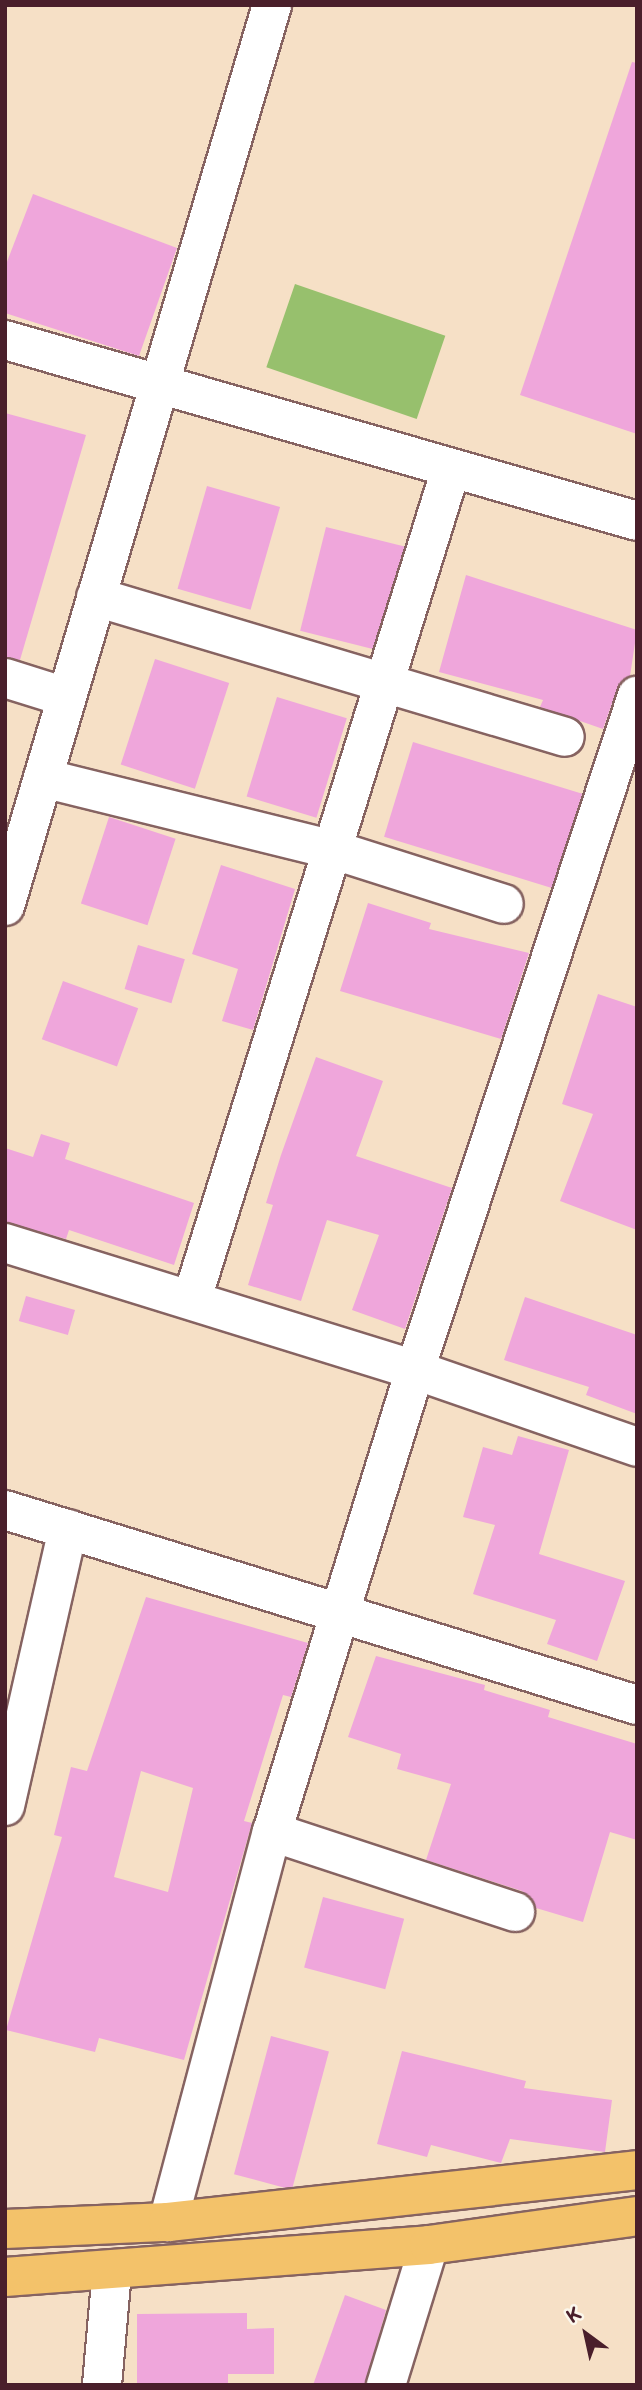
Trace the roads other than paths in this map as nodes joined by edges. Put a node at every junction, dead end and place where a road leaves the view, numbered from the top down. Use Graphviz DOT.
graph roads {
  1 [pos="272,5"];
  2 [pos="5,341"];
  3 [pos="158,384"];
  4 [pos="450,472"];
  5 [pos="637,521"];
  6 [pos="96,597"];
  7 [pos="5,678"];
  8 [pos="384,685"];
  9 [pos="637,696"];
  10 [pos="66,697"];
  11 [pos="565,737"];
  12 [pos="43,778"];
  13 [pos="334,850"];
  14 [pos="504,904"];
  15 [pos="5,906"];
  16 [pos="5,1243"];
  17 [pos="192,1299"];
  18 [pos="415,1370"];
  19 [pos="637,1447"];
  20 [pos="5,1510"];
  21 [pos="68,1529"];
  22 [pos="340,1610"];
  23 [pos="637,1705"];
  24 [pos="5,1807"];
  25 [pos="272,1832"];
  26 [pos="515,1912"];
  27 [pos="637,2170"];
  28 [pos="637,2216"];
  29 [pos="168,2222"];
  30 [pos="5,2229"];
  31 [pos="429,2245"];
  32 [pos="113,2271"];
  33 [pos="5,2277"];
  34 [pos="102,2385"];
  35 [pos="386,2385"];
  1 -- 3 [label="street"];
  2 -- 3 [label="street"];
  3 -- 4 [label="street"];
  3 -- 6 [label="street"];
  4 -- 5 [label="street"];
  4 -- 8 [label="street"];
  6 -- 8 [label="street"];
  6 -- 10 [label="street"];
  7 -- 10 [label="street"];
  8 -- 11 [label="street"];
  8 -- 13 [label="street"];
  9 -- 18 [label="street"];
  10 -- 12 [label="street"];
  12 -- 13 [label="street"];
  12 -- 15 [label="street"];
  13 -- 14 [label="street"];
  13 -- 17 [label="street"];
  16 -- 17 [label="street"];
  17 -- 18 [label="street"];
  18 -- 19 [label="street"];
  18 -- 22 [label="street"];
  20 -- 21 [label="street"];
  21 -- 22 [label="street"];
  21 -- 24 [label="street"];
  22 -- 23 [label="street"];
  22 -- 25 [label="street"];
  25 -- 26 [label="street"];
  25 -- 29 [label="street"];
  27 -- 29 [label="main road"];
  28 -- 31 [label="main road"];
  29 -- 30 [label="main road"];
  31 -- 32 [label="main road"];
  31 -- 35 [label="street"];
  32 -- 33 [label="main road"];
  32 -- 34 [label="street"];
}
